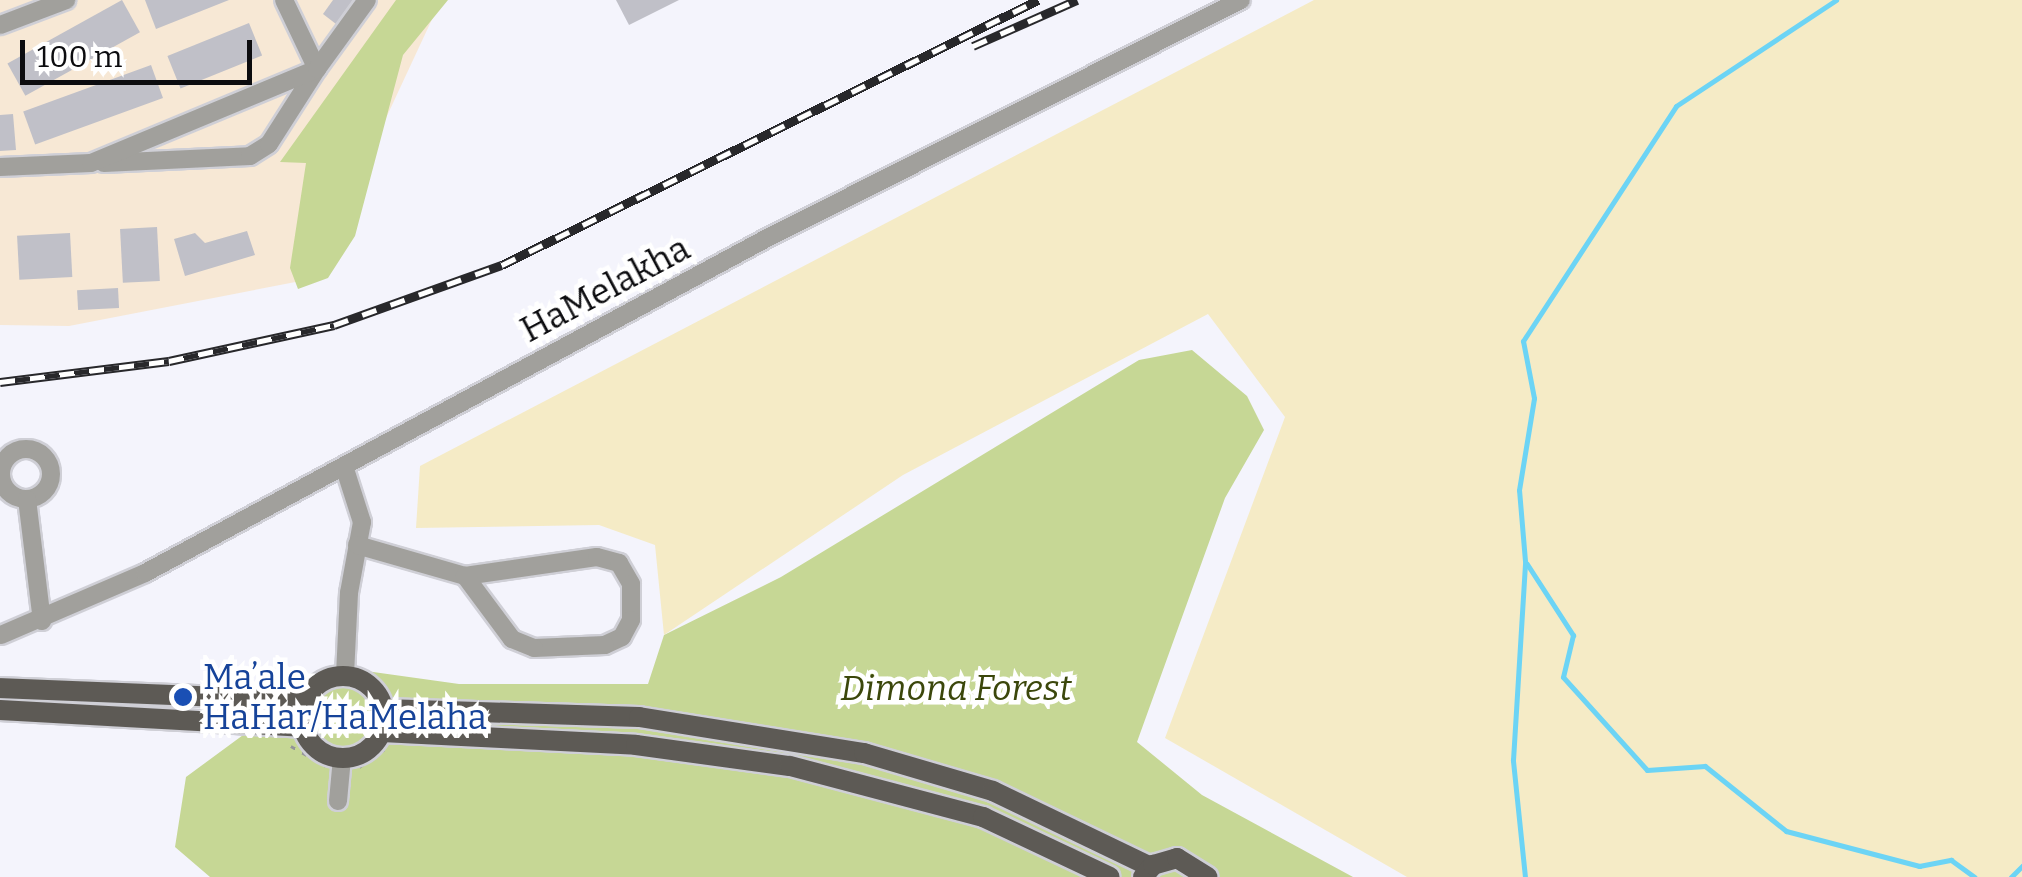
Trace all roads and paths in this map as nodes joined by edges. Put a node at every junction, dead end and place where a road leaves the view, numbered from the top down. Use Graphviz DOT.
graph roads {
  1 [pos="66,0"];
  2 [pos="284,0"];
  3 [pos="367,0"];
  4 [pos="1241,0"];
  5 [pos="0,26"];
  6 [pos="317,68"];
  7 [pos="92,163"];
  8 [pos="0,168"];
  9 [pos="344,466"];
  10 [pos="26,500"];
  11 [pos="357,545"];
  12 [pos="465,576"];
  13 [pos="42,620"];
  14 [pos="1,635"];
  15 [pos="345,675"];
  16 [pos="0,688"];
  17 [pos="305,700"];
  18 [pos="384,709"];
  19 [pos="0,710"];
  20 [pos="302,727"];
  21 [pos="386,738"];
  22 [pos="290,745"];
  23 [pos="342,764"];
  24 [pos="338,801"];
  25 [pos="1147,872"];
  26 [pos="1110,877"];
  27 [pos="1206,877"];
  1 -- 5 [label="street"];
  2 -- 6 [label="street"];
  3 -- 6 [label="street"];
  4 -- 9 [label="street, HaMelakha"];
  6 -- 7 [label="street"];
  6 -- 7 [label="street"];
  7 -- 8 [label="street"];
  9 -- 11 [label="street"];
  9 -- 13 [label="street, HaMelakha"];
  10 -- 13 [label="street"];
  11 -- 12 [label="street"];
  11 -- 15 [label="street"];
  12 -- 12 [label="street"];
  13 -- 14 [label="street, HaMelakha"];
  15 -- 17 [label="main road"];
  15 -- 18 [label="main road"];
  16 -- 17 [label="main road"];
  17 -- 20 [label="main road"];
  18 -- 21 [label="main road"];
  18 -- 25 [label="main road"];
  19 -- 20 [label="main road"];
  20 -- 23 [label="main road"];
  21 -- 23 [label="main road"];
  21 -- 23 [label="path"];
  21 -- 26 [label="main road"];
  22 -- 23 [label="path"];
  23 -- 24 [label="street"];
  25 -- 27 [label="main road"];
}
